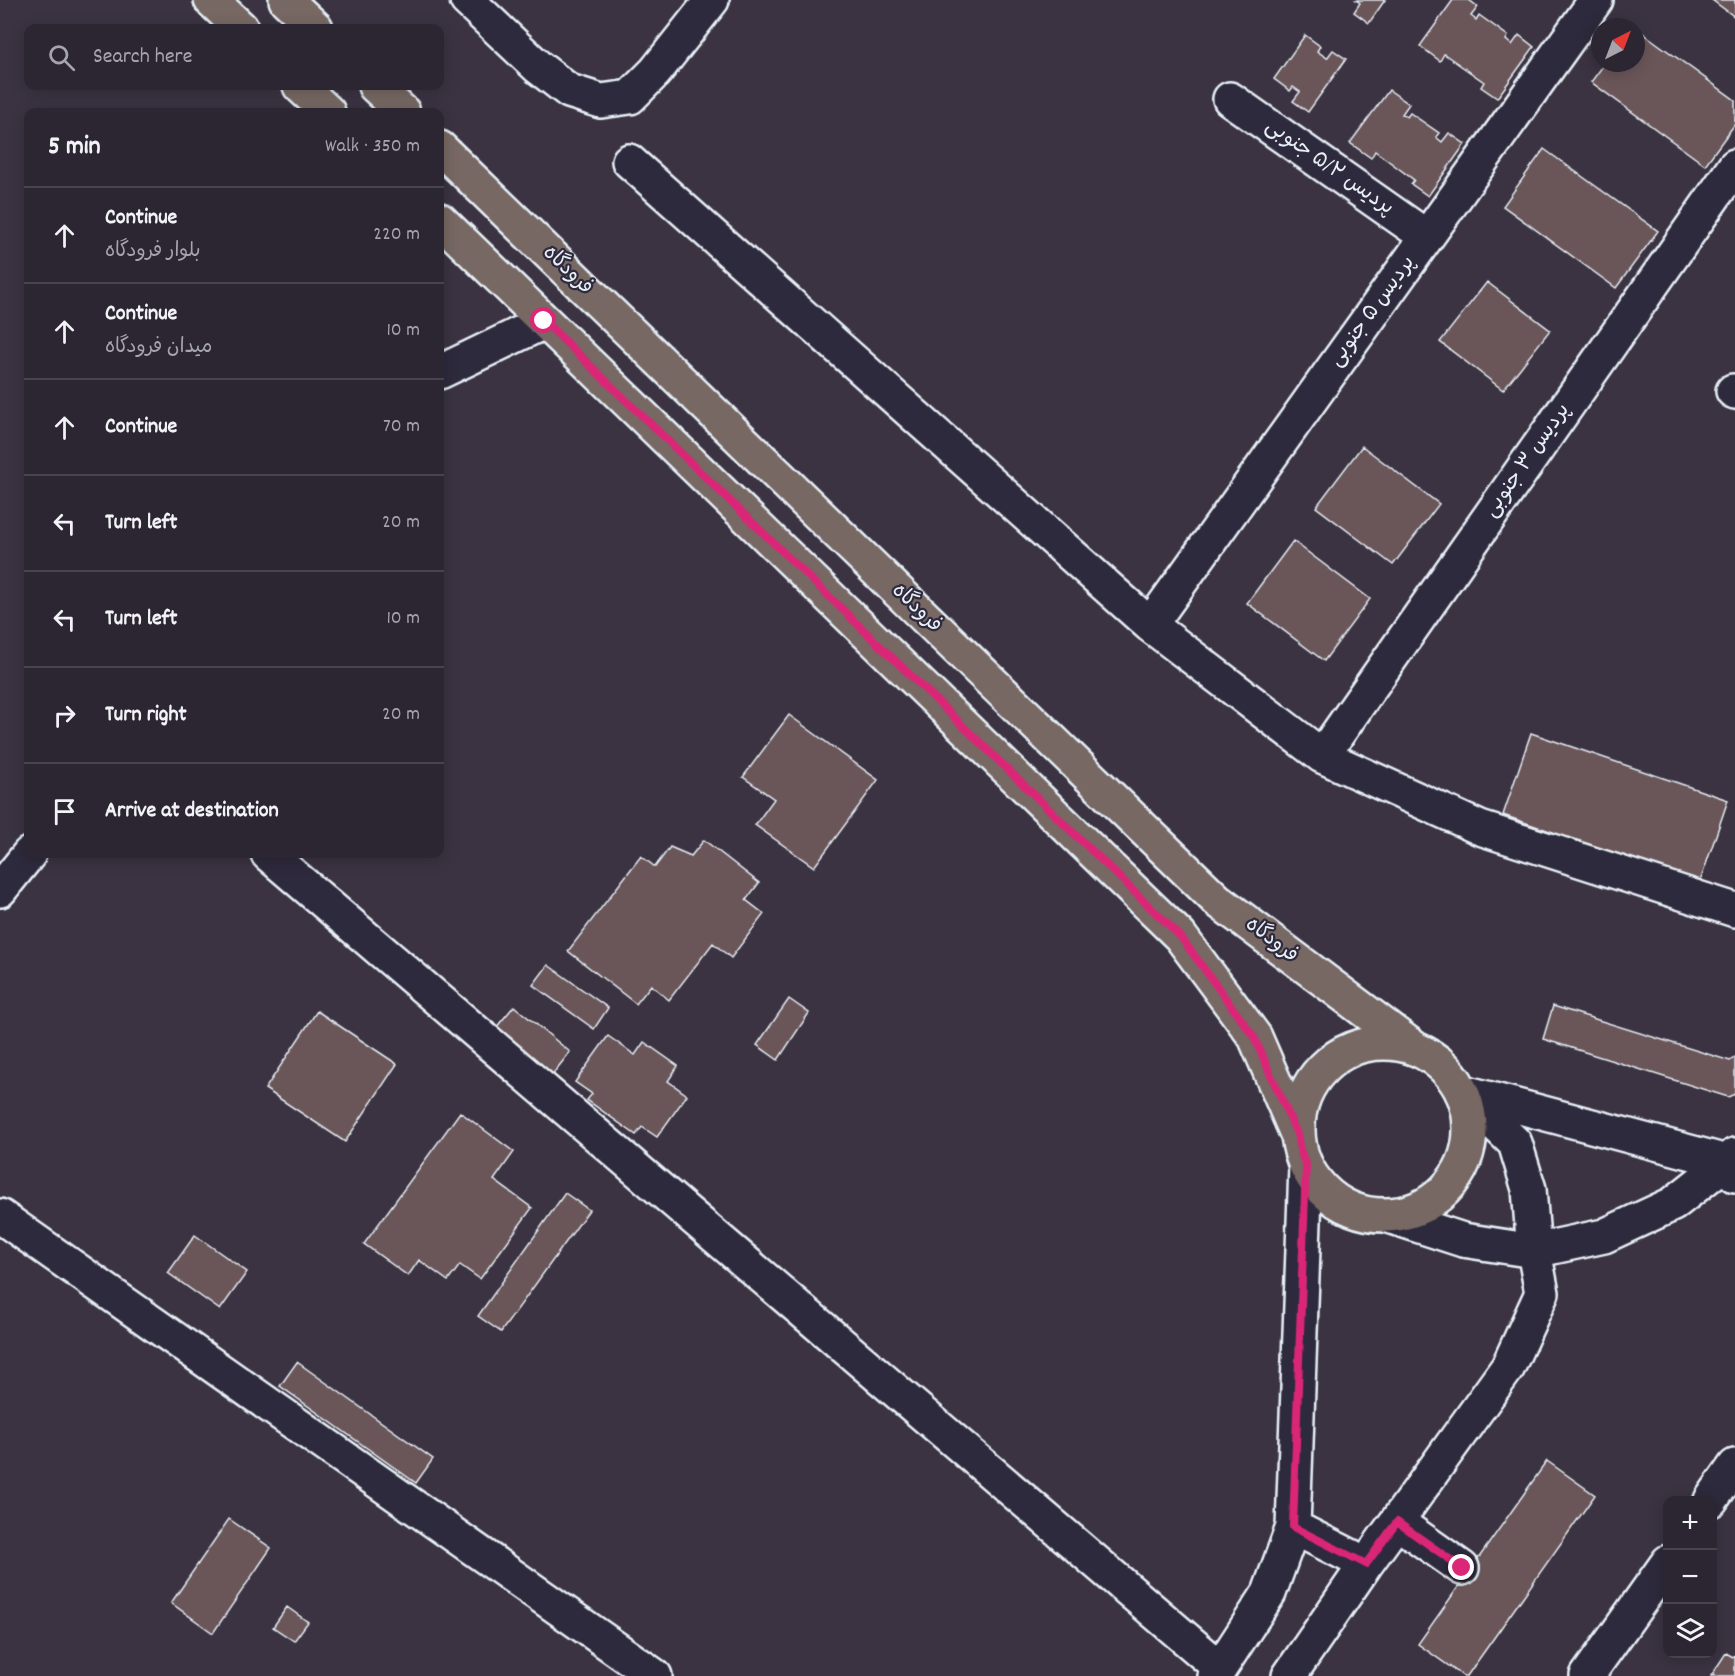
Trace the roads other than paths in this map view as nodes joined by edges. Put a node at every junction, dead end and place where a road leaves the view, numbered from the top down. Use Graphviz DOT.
graph roads {
  1 [pos="211,0"];
  2 [pos="286,0"];
  3 [pos="467,0"];
  4 [pos="712,0"];
  5 [pos="1596,0"];
  6 [pos="237,24"];
  7 [pos="312,24"];
  8 [pos="304,90"];
  9 [pos="379,90"];
  10 [pos="1230,99"];
  11 [pos="324,108"];
  12 [pos="399,108"];
  13 [pos="444,152"];
  14 [pos="629,161"];
  15 [pos="1735,166"];
  16 [pos="444,224"];
  17 [pos="1427,237"];
  18 [pos="544,321"];
  19 [pos="444,370"];
  20 [pos="1150,625"];
  21 [pos="1322,756"];
  22 [pos="26,858"];
  23 [pos="273,858"];
  24 [pos="0,890"];
  25 [pos="1735,910"];
  26 [pos="1413,1047"];
  27 [pos="1462,1092"];
  28 [pos="1297,1134"];
  29 [pos="1732,1164"];
  30 [pos="1306,1166"];
  31 [pos="0,1216"];
  32 [pos="1389,1216"];
  33 [pos="1534,1251"];
  34 [pos="1735,1466"];
  35 [pos="1714,1496"];
  36 [pos="1397,1522"];
  37 [pos="1293,1527"];
  38 [pos="1366,1564"];
  39 [pos="1462,1568"];
  40 [pos="1663,1569"];
  41 [pos="1217,1672"];
  42 [pos="655,1676"];
  43 [pos="1289,1676"];
  44 [pos="1587,1676"];
  1 -- 6 [label="main road"];
  2 -- 7 [label="main road"];
  3 -- 4 [label="lane"];
  5 -- 17 [label="lane, پردیس ۵ جنوبی"];
  8 -- 11 [label="main road"];
  9 -- 12 [label="main road"];
  10 -- 17 [label="lane, پردیس ۵/۲ جنوبی"];
  13 -- 26 [label="main road, فرودگاه"];
  14 -- 20 [label="lane"];
  15 -- 21 [label="lane, پردیس ۳ جنوبی"];
  16 -- 18 [label="main road"];
  17 -- 20 [label="lane, پردیس ۵ جنوبی"];
  18 -- 19 [label="lane"];
  18 -- 28 [label="main road"];
  20 -- 21 [label="lane"];
  21 -- 25 [label="lane"];
  22 -- 24 [label="lane"];
  23 -- 41 [label="lane"];
  26 -- 27 [label="main road"];
  26 -- 28 [label="main road"];
  27 -- 29 [label="lane"];
  27 -- 32 [label="main road"];
  27 -- 33 [label="lane"];
  28 -- 30 [label="main road"];
  29 -- 33 [label="lane"];
  30 -- 32 [label="main road"];
  30 -- 37 [label="lane"];
  31 -- 42 [label="lane"];
  32 -- 33 [label="lane"];
  33 -- 36 [label="lane"];
  34 -- 35 [label="lane"];
  36 -- 38 [label="lane"];
  36 -- 39 [label="lane"];
  37 -- 38 [label="lane"];
  37 -- 41 [label="lane"];
  38 -- 43 [label="lane"];
  40 -- 44 [label="lane"];
}
